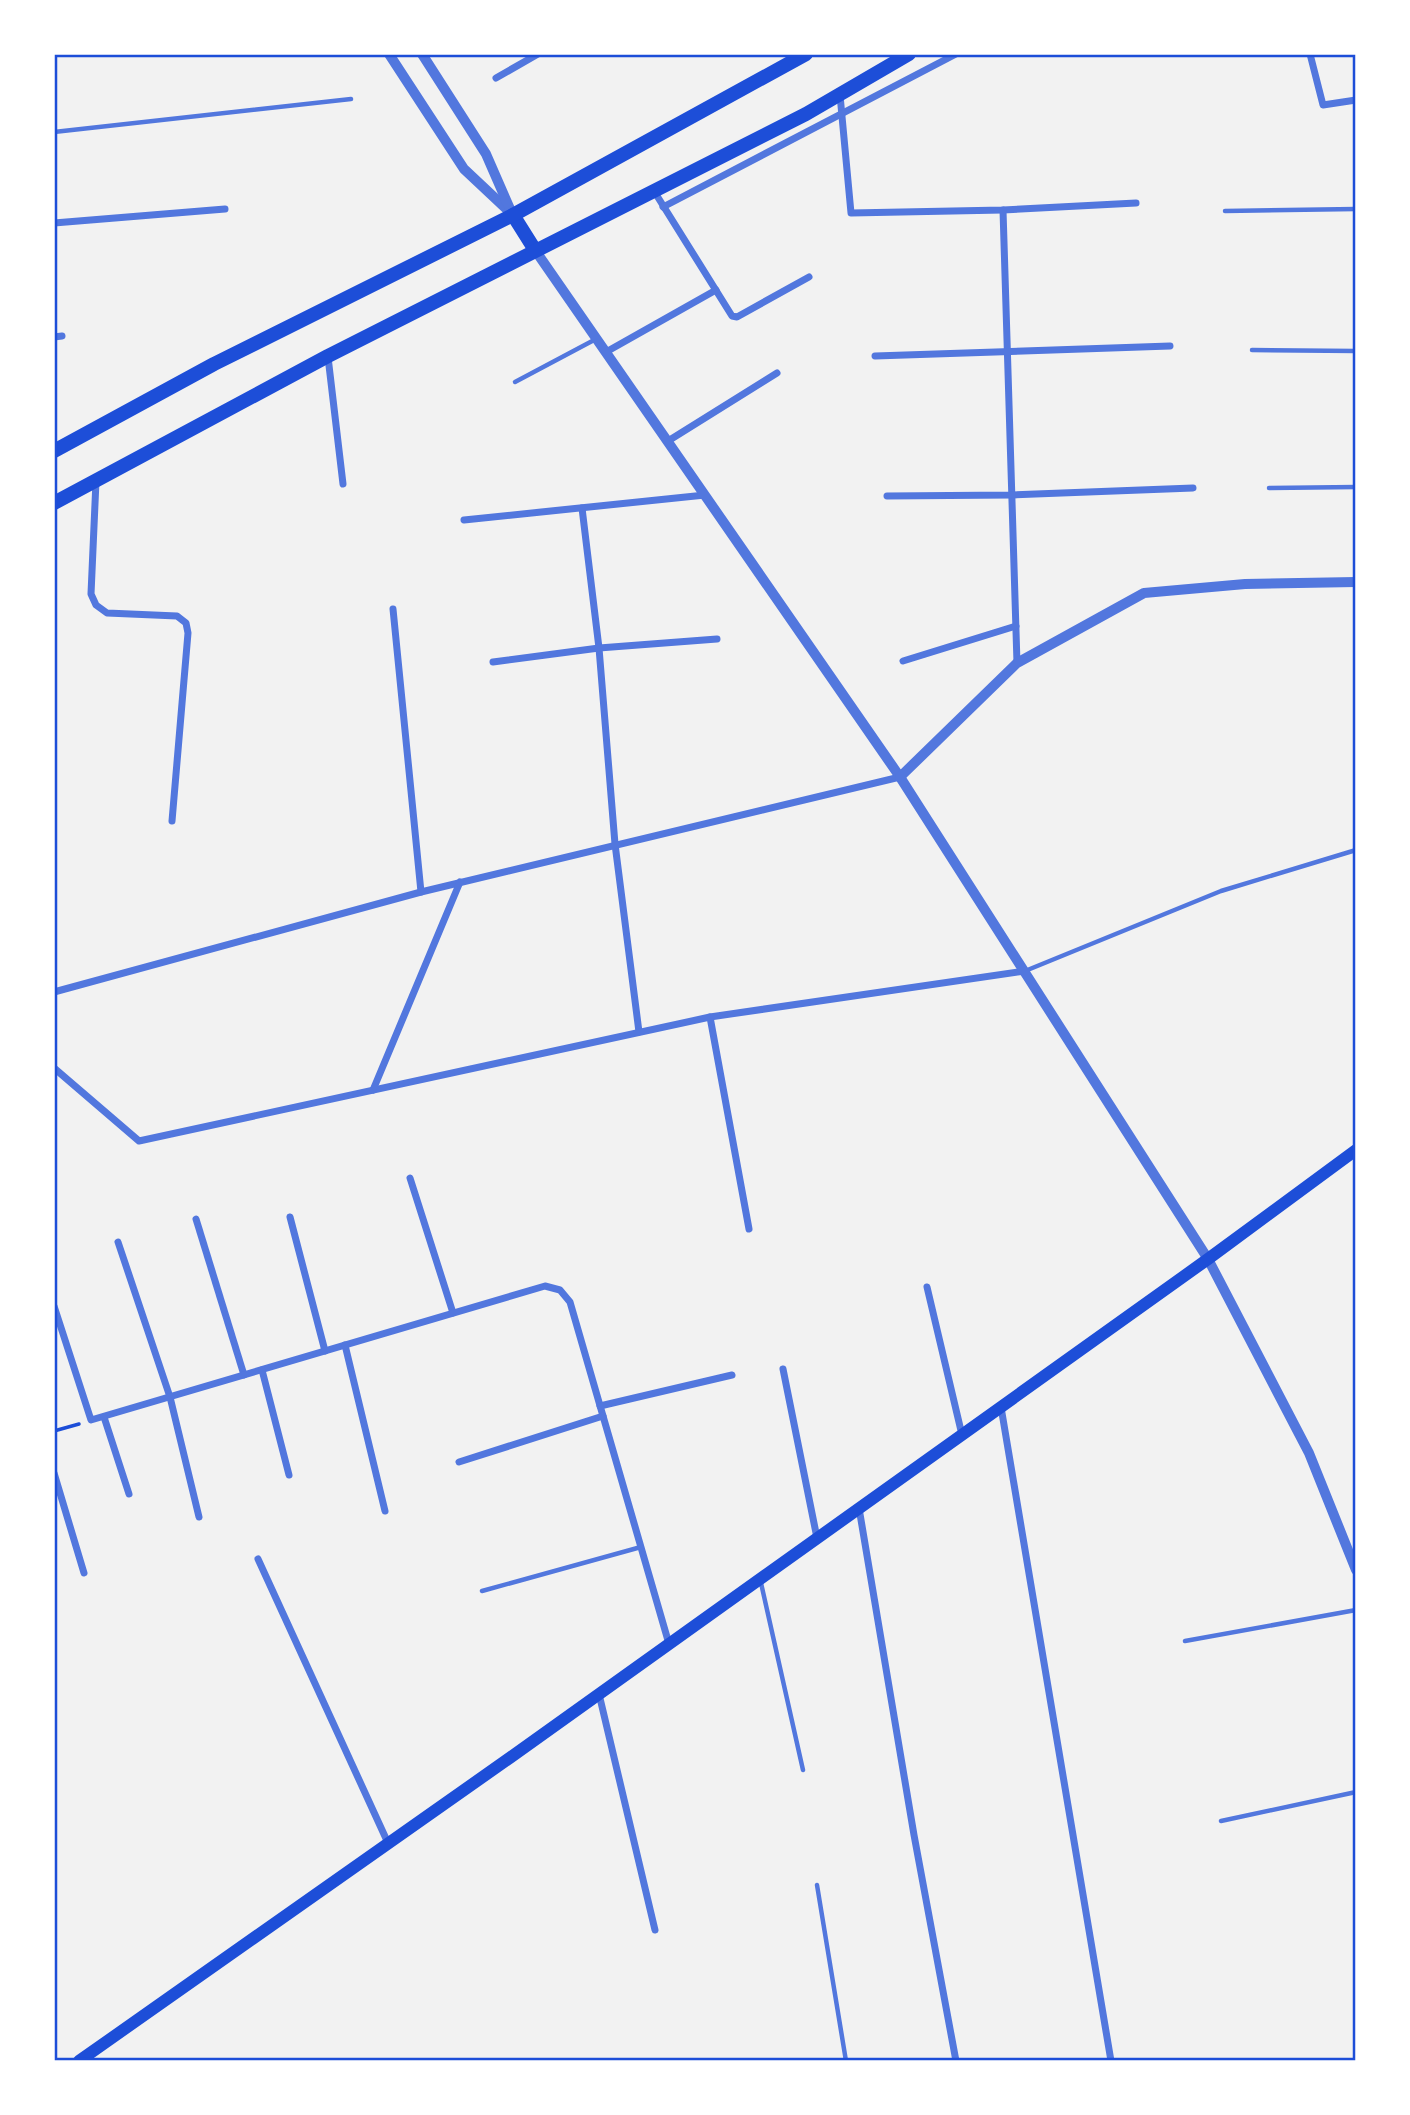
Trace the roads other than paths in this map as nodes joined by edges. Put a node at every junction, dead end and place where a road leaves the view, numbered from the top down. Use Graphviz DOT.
graph roads {
  1 [pos="390,54"];
  2 [pos="422,54"];
  3 [pos="538,54"];
  4 [pos="807,54"];
  5 [pos="909,54"];
  6 [pos="956,54"];
  7 [pos="1310,54"];
  8 [pos="496,78"];
  9 [pos="840,95"];
  10 [pos="351,99"];
  11 [pos="1356,100"];
  12 [pos="842,115"];
  13 [pos="54,132"];
  14 [pos="653,191"];
  15 [pos="1136,202"];
  16 [pos="663,207"];
  17 [pos="225,209"];
  18 [pos="1356,209"];
  19 [pos="1003,210"];
  20 [pos="1225,211"];
  21 [pos="513,215"];
  22 [pos="54,223"];
  23 [pos="535,250"];
  24 [pos="810,277"];
  25 [pos="716,290"];
  26 [pos="597,339"];
  27 [pos="1170,346"];
  28 [pos="1252,350"];
  29 [pos="1356,351"];
  30 [pos="606,352"];
  31 [pos="1007,353"];
  32 [pos="328,356"];
  33 [pos="875,356"];
  34 [pos="777,373"];
  35 [pos="514,382"];
  36 [pos="668,442"];
  37 [pos="54,451"];
  38 [pos="96,480"];
  39 [pos="343,484"];
  40 [pos="1356,487"];
  41 [pos="1193,488"];
  42 [pos="1269,488"];
  43 [pos="705,495"];
  44 [pos="1012,495"];
  45 [pos="887,496"];
  46 [pos="54,503"];
  47 [pos="582,508"];
  48 [pos="464,520"];
  49 [pos="1356,582"];
  50 [pos="393,609"];
  51 [pos="1016,626"];
  52 [pos="717,639"];
  53 [pos="599,648"];
  54 [pos="903,661"];
  55 [pos="493,662"];
  56 [pos="1017,663"];
  57 [pos="900,778"];
  58 [pos="172,821"];
  59 [pos="615,844"];
  60 [pos="1356,850"];
  61 [pos="460,882"];
  62 [pos="421,892"];
  63 [pos="1025,971"];
  64 [pos="54,992"];
  65 [pos="710,1017"];
  66 [pos="639,1032"];
  67 [pos="54,1068"];
  68 [pos="373,1090"];
  69 [pos="1356,1150"];
  70 [pos="410,1178"];
  71 [pos="290,1217"];
  72 [pos="196,1219"];
  73 [pos="749,1229"];
  74 [pos="118,1242"];
  75 [pos="1208,1259"];
  76 [pos="928,1287"];
  77 [pos="54,1306"];
  78 [pos="453,1313"];
  79 [pos="345,1345"];
  80 [pos="325,1351"];
  81 [pos="783,1369"];
  82 [pos="262,1370"];
  83 [pos="732,1374"];
  84 [pos="244,1375"];
  85 [pos="170,1397"];
  86 [pos="600,1406"];
  87 [pos="1001,1407"];
  88 [pos="603,1416"];
  89 [pos="104,1417"];
  90 [pos="962,1435"];
  91 [pos="459,1462"];
  92 [pos="54,1473"];
  93 [pos="289,1475"];
  94 [pos="129,1494"];
  95 [pos="859,1508"];
  96 [pos="385,1511"];
  97 [pos="199,1517"];
  98 [pos="817,1538"];
  99 [pos="641,1546"];
  100 [pos="258,1559"];
  101 [pos="1356,1570"];
  102 [pos="84,1573"];
  103 [pos="760,1579"];
  104 [pos="482,1591"];
  105 [pos="1356,1610"];
  106 [pos="1185,1641"];
  107 [pos="669,1644"];
  108 [pos="598,1694"];
  109 [pos="803,1770"];
  110 [pos="1356,1792"];
  111 [pos="1221,1821"];
  112 [pos="388,1843"];
  113 [pos="817,1885"];
  114 [pos="655,1930"];
  115 [pos="79,2061"];
  116 [pos="846,2061"];
  117 [pos="956,2061"];
  118 [pos="1111,2061"];
  1 -- 21 [label="street"];
  2 -- 21 [label="street"];
  3 -- 8 [label="street"];
  4 -- 21 [label="main road"];
  5 -- 9 [label="main road"];
  6 -- 12 [label="street"];
  7 -- 11 [label="street"];
  9 -- 12 [label="street"];
  9 -- 14 [label="main road"];
  10 -- 13 [label="lane"];
  12 -- 16 [label="street"];
  12 -- 19 [label="street"];
  14 -- 16 [label="street"];
  14 -- 23 [label="main road"];
  15 -- 19 [label="street"];
  16 -- 25 [label="street"];
  17 -- 22 [label="street"];
  18 -- 20 [label="lane"];
  19 -- 31 [label="street"];
  21 -- 23 [label="main road"];
  21 -- 37 [label="main road"];
  23 -- 26 [label="street"];
  23 -- 32 [label="main road"];
  24 -- 25 [label="street"];
  25 -- 30 [label="street"];
  26 -- 30 [label="street"];
  26 -- 35 [label="lane"];
  27 -- 31 [label="street"];
  28 -- 29 [label="lane"];
  30 -- 36 [label="street"];
  31 -- 33 [label="street"];
  31 -- 44 [label="street"];
  32 -- 38 [label="main road"];
  32 -- 39 [label="street"];
  34 -- 36 [label="street"];
  36 -- 43 [label="street"];
  38 -- 46 [label="main road"];
  38 -- 58 [label="street"];
  40 -- 42 [label="lane"];
  41 -- 44 [label="street"];
  43 -- 47 [label="street"];
  43 -- 57 [label="street"];
  44 -- 45 [label="street"];
  44 -- 51 [label="street"];
  47 -- 48 [label="street"];
  47 -- 53 [label="street"];
  49 -- 56 [label="street"];
  50 -- 62 [label="street"];
  51 -- 54 [label="street"];
  51 -- 56 [label="street"];
  52 -- 53 [label="street"];
  53 -- 55 [label="street"];
  53 -- 59 [label="street"];
  56 -- 57 [label="street"];
  57 -- 59 [label="street"];
  57 -- 63 [label="street"];
  59 -- 61 [label="street"];
  59 -- 66 [label="street"];
  60 -- 63 [label="lane"];
  61 -- 62 [label="street"];
  61 -- 68 [label="street"];
  62 -- 64 [label="street"];
  63 -- 65 [label="street"];
  63 -- 75 [label="street"];
  65 -- 66 [label="street"];
  65 -- 73 [label="street"];
  66 -- 68 [label="street"];
  67 -- 68 [label="street"];
  69 -- 75 [label="main road"];
  70 -- 78 [label="street"];
  71 -- 80 [label="street"];
  72 -- 84 [label="street"];
  74 -- 85 [label="street"];
  75 -- 87 [label="main road"];
  75 -- 101 [label="street"];
  76 -- 90 [label="street"];
  77 -- 89 [label="street"];
  78 -- 79 [label="street"];
  78 -- 86 [label="street"];
  79 -- 80 [label="street"];
  79 -- 96 [label="street"];
  80 -- 82 [label="street"];
  81 -- 98 [label="street"];
  82 -- 84 [label="street"];
  82 -- 93 [label="street"];
  83 -- 86 [label="street"];
  84 -- 85 [label="street"];
  85 -- 89 [label="street"];
  85 -- 97 [label="street"];
  86 -- 88 [label="street"];
  87 -- 90 [label="main road"];
  87 -- 118 [label="street"];
  88 -- 91 [label="street"];
  88 -- 99 [label="street"];
  89 -- 94 [label="street"];
  90 -- 95 [label="main road"];
  92 -- 102 [label="street"];
  95 -- 98 [label="main road"];
  95 -- 117 [label="street"];
  98 -- 103 [label="main road"];
  99 -- 104 [label="lane"];
  99 -- 107 [label="street"];
  100 -- 112 [label="street"];
  103 -- 107 [label="main road"];
  103 -- 109 [label="lane"];
  105 -- 106 [label="lane"];
  107 -- 108 [label="main road"];
  108 -- 112 [label="main road"];
  108 -- 114 [label="street"];
  110 -- 111 [label="lane"];
  112 -- 115 [label="main road"];
  113 -- 116 [label="lane"];
}
